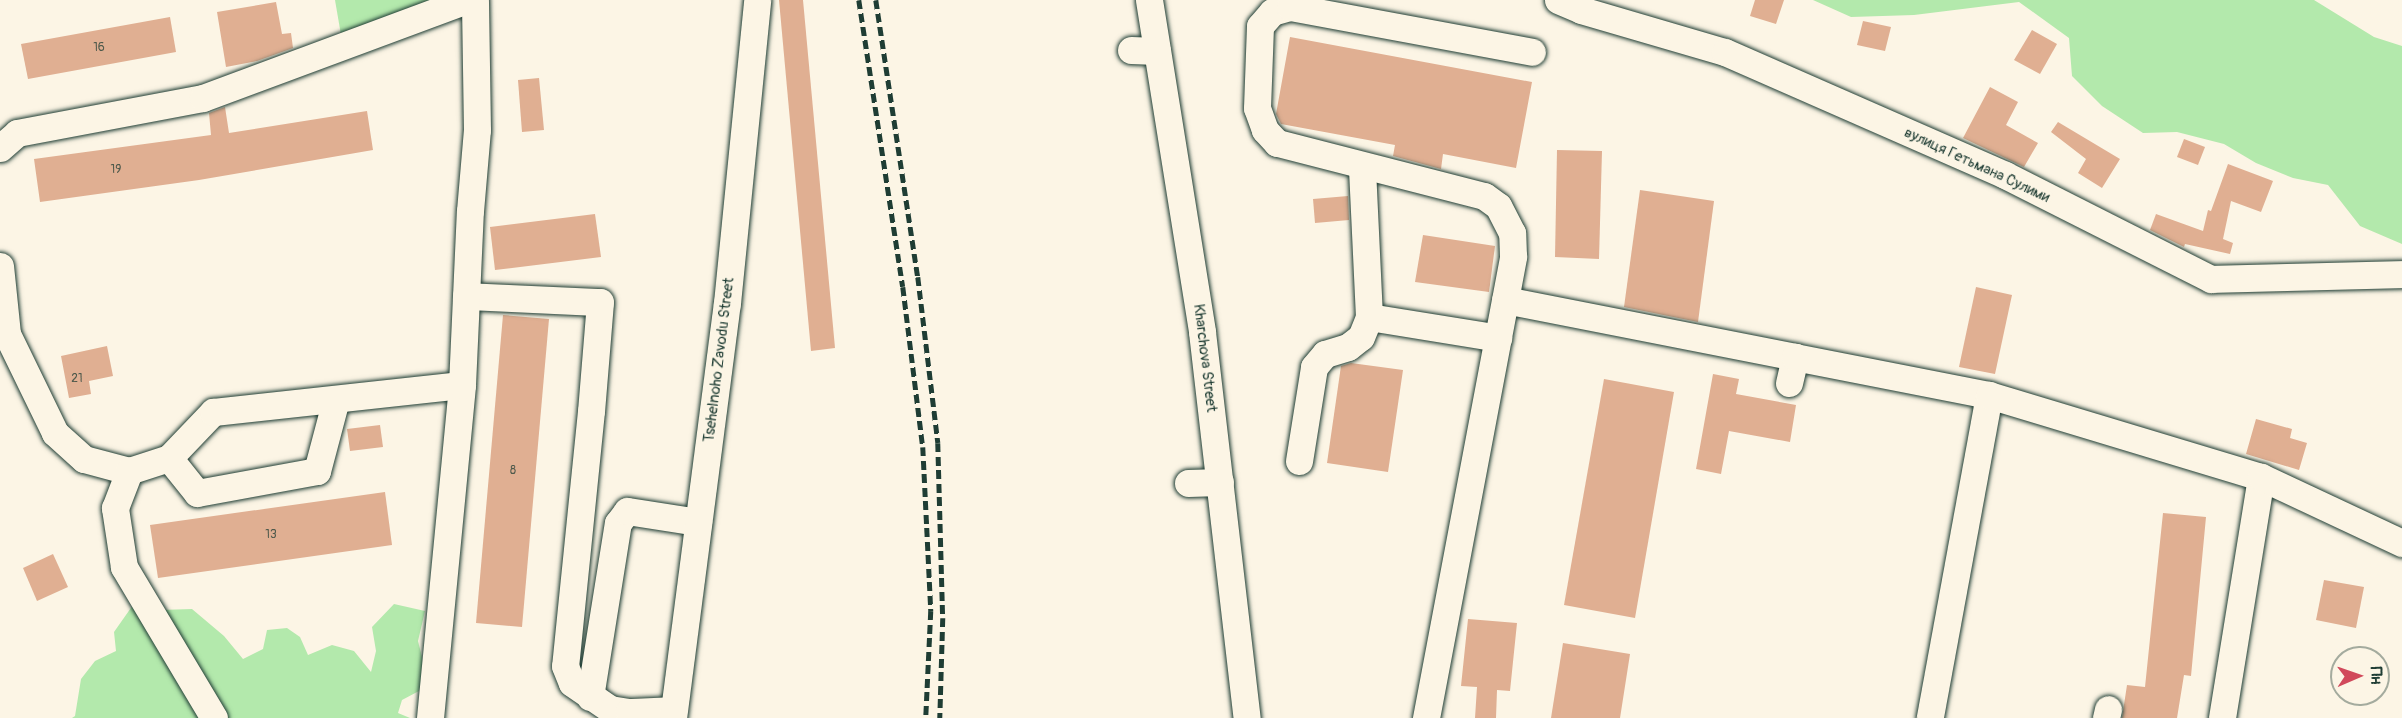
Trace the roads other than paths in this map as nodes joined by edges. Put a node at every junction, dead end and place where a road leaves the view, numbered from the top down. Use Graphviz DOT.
graph roads {
  1 [pos="467,0"];
  2 [pos="475,0"];
  3 [pos="757,0"];
  4 [pos="1149,0"];
  5 [pos="1558,0"];
  6 [pos="1532,52"];
  7 [pos="0,148"];
  8 [pos="1362,166"];
  9 [pos="0,266"];
  10 [pos="2402,274"];
  11 [pos="466,296"];
  12 [pos="1505,300"];
  13 [pos="1369,317"];
  14 [pos="1498,338"];
  15 [pos="1795,357"];
  16 [pos="1790,383"];
  17 [pos="462,385"];
  18 [pos="1989,395"];
  19 [pos="336,399"];
  20 [pos="170,459"];
  21 [pos="1299,460"];
  22 [pos="129,471"];
  23 [pos="2261,477"];
  24 [pos="1220,482"];
  25 [pos="1188,483"];
  26 [pos="698,522"];
  27 [pos="2402,543"];
  28 [pos="590,697"];
  29 [pos="673,714"];
  30 [pos="214,718"];
  31 [pos="430,718"];
  32 [pos="1247,718"];
  33 [pos="1426,718"];
  34 [pos="1930,718"];
  35 [pos="2222,718"];
  1 -- 7 [label="street"];
  2 -- 11 [label="street"];
  3 -- 26 [label="street, Tsehelnoho Zavodu Street"];
  4 -- 24 [label="street, Kharchova Street"];
  5 -- 10 [label="street, вулиця Гетьмана Сулими"];
  6 -- 8 [label="street"];
  8 -- 12 [label="street"];
  8 -- 13 [label="street"];
  9 -- 22 [label="street"];
  11 -- 17 [label="street"];
  11 -- 28 [label="street"];
  12 -- 14 [label="street"];
  12 -- 15 [label="street"];
  13 -- 14 [label="street"];
  13 -- 21 [label="street"];
  14 -- 33 [label="street"];
  15 -- 16 [label="street"];
  15 -- 18 [label="street"];
  17 -- 19 [label="street"];
  17 -- 31 [label="street"];
  18 -- 23 [label="street"];
  18 -- 34 [label="street"];
  19 -- 20 [label="street"];
  19 -- 20 [label="street"];
  20 -- 22 [label="street"];
  22 -- 30 [label="street"];
  23 -- 27 [label="street"];
  23 -- 35 [label="street"];
  24 -- 25 [label="street"];
  24 -- 32 [label="street, Kharchova Street"];
  26 -- 28 [label="street"];
  26 -- 29 [label="street, Tsehelnoho Zavodu Street"];
  28 -- 29 [label="street"];
}
